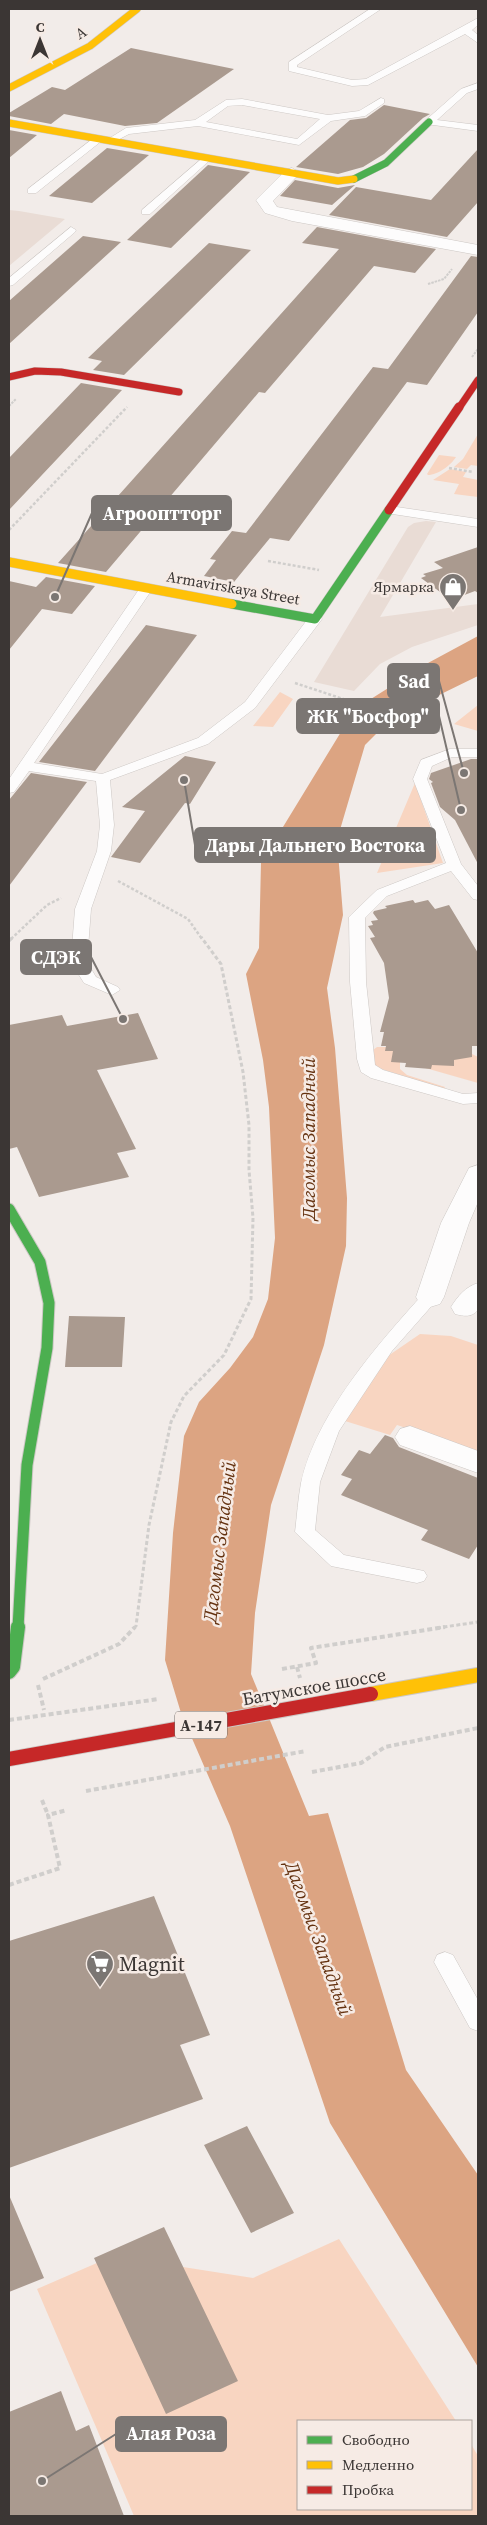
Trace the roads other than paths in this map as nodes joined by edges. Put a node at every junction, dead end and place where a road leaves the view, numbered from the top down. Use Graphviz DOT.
graph roads {
  1 [pos="136,9"];
  2 [pos="376,9"];
  3 [pos="478,21"];
  4 [pos="466,30"];
  5 [pos="478,40"];
  6 [pos="478,86"];
  7 [pos="9,88"];
  8 [pos="381,101"];
  9 [pos="328,118"];
  10 [pos="429,122"];
  11 [pos="9,123"];
  12 [pos="198,123"];
  13 [pos="478,128"];
  14 [pos="104,140"];
  15 [pos="206,158"];
  16 [pos="292,173"];
  17 [pos="32,191"];
  18 [pos="146,212"];
  19 [pos="72,230"];
  20 [pos="478,250"];
  21 [pos="9,283"];
  22 [pos="9,377"];
  23 [pos="478,380"];
  24 [pos="179,392"];
  25 [pos="390,510"];
  26 [pos="478,523"];
  27 [pos="10,564"];
  28 [pos="147,588"];
  29 [pos="315,618"];
  30 [pos="478,753"];
  31 [pos="25,766"];
  32 [pos="103,778"];
  33 [pos="9,789"];
  34 [pos="454,865"];
  35 [pos="478,896"];
  36 [pos="112,990"];
  37 [pos="478,1098"];
  38 [pos="478,1174"];
  39 [pos="9,1209"];
  40 [pos="430,1297"];
  41 [pos="410,1437"];
  42 [pos="478,1462"];
  43 [pos="417,1576"];
  44 [pos="9,1672"];
  45 [pos="478,1675"];
  46 [pos="9,1759"];
  47 [pos="445,1962"];
  48 [pos="478,2021"];
  1 -- 7 [label="main road, A"];
  2 -- 4 [label="lane"];
  3 -- 4 [label="lane"];
  4 -- 5 [label="lane"];
  6 -- 10 [label="lane"];
  8 -- 9 [label="lane"];
  9 -- 12 [label="lane"];
  9 -- 12 [label="lane"];
  10 -- 13 [label="lane"];
  10 -- 16 [label="main road"];
  11 -- 14 [label="main road"];
  12 -- 14 [label="lane"];
  14 -- 15 [label="main road"];
  14 -- 17 [label="lane"];
  15 -- 16 [label="main road"];
  15 -- 18 [label="lane"];
  16 -- 20 [label="street"];
  19 -- 21 [label="lane"];
  22 -- 24 [label="main road"];
  23 -- 25 [label="main road, Armavirskaya Street"];
  25 -- 26 [label="lane"];
  25 -- 29 [label="main road, Armavirskaya Street"];
  27 -- 28 [label="main road, Armavirskaya Street"];
  28 -- 29 [label="main road, Armavirskaya Street"];
  28 -- 31 [label="lane"];
  29 -- 32 [label="lane"];
  30 -- 34 [label="lane"];
  31 -- 32 [label="lane"];
  31 -- 33 [label="lane"];
  32 -- 36 [label="lane"];
  34 -- 35 [label="lane"];
  34 -- 37 [label="lane"];
  38 -- 40 [label="street"];
  39 -- 44 [label="main road"];
  40 -- 43 [label="lane"];
  41 -- 42 [label="street"];
  45 -- 46 [label="main road, Батумское шоссе / А-147"];
  47 -- 48 [label="lane"];
}
